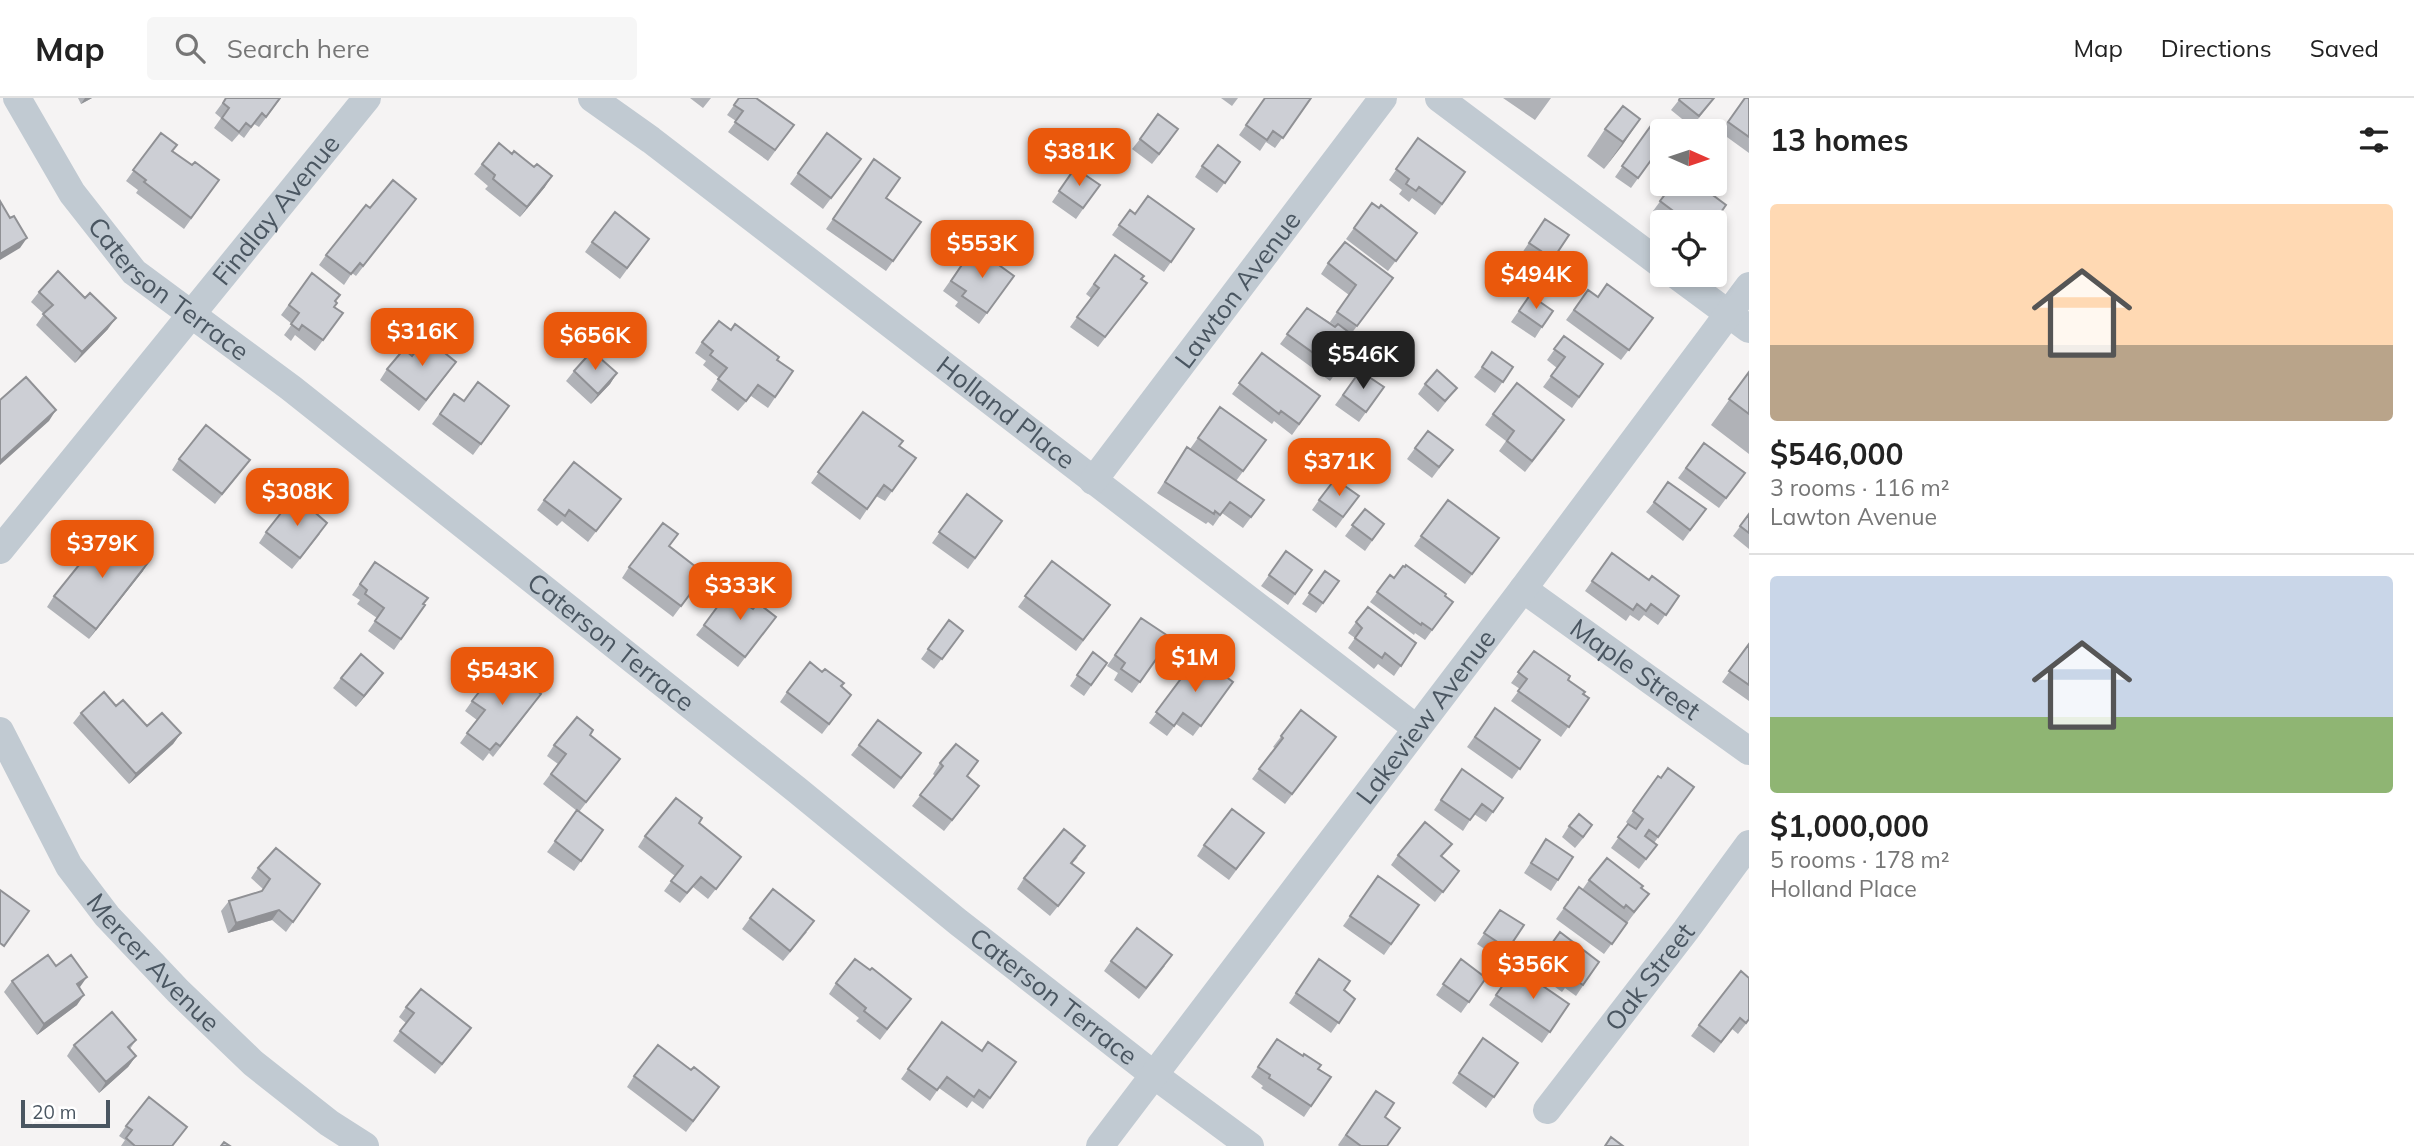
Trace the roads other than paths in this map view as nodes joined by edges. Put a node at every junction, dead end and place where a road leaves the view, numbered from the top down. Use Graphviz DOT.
graph roads {
  1 [pos="17,98"];
  2 [pos="367,98"];
  3 [pos="593,98"];
  4 [pos="1383,98"];
  5 [pos="1439,98"];
  6 [pos="1650,256"];
  7 [pos="1749,286"];
  8 [pos="1692,287"];
  9 [pos="192,315"];
  10 [pos="1739,321"];
  11 [pos="1093,481"];
  12 [pos="0,551"];
  13 [pos="1523,589"];
  14 [pos="1416,729"];
  15 [pos="0,731"];
  16 [pos="1749,751"];
  17 [pos="1749,844"];
  18 [pos="1154,1075"];
  19 [pos="1547,1110"];
  20 [pos="365,1146"];
  21 [pos="1100,1146"];
  22 [pos="1250,1146"];
  1 -- 9 [label="street, Caterson Terrace"];
  2 -- 9 [label="street, Findlay Avenue"];
  3 -- 11 [label="street, Holland Place"];
  4 -- 11 [label="street, Lawton Avenue"];
  5 -- 6 [label="street"];
  7 -- 10 [label="street, Lakeview Avenue"];
  8 -- 10 [label="street"];
  9 -- 12 [label="street, Findlay Avenue"];
  9 -- 18 [label="street, Caterson Terrace"];
  10 -- 13 [label="street, Lakeview Avenue"];
  11 -- 14 [label="street, Holland Place"];
  13 -- 14 [label="street, Lakeview Avenue"];
  13 -- 16 [label="street, Maple Street"];
  14 -- 18 [label="street, Lakeview Avenue"];
  15 -- 20 [label="street, Mercer Avenue"];
  17 -- 19 [label="street, Oak Street"];
  18 -- 21 [label="street, Lakeview Avenue"];
  18 -- 22 [label="street, Caterson Terrace"];
}
